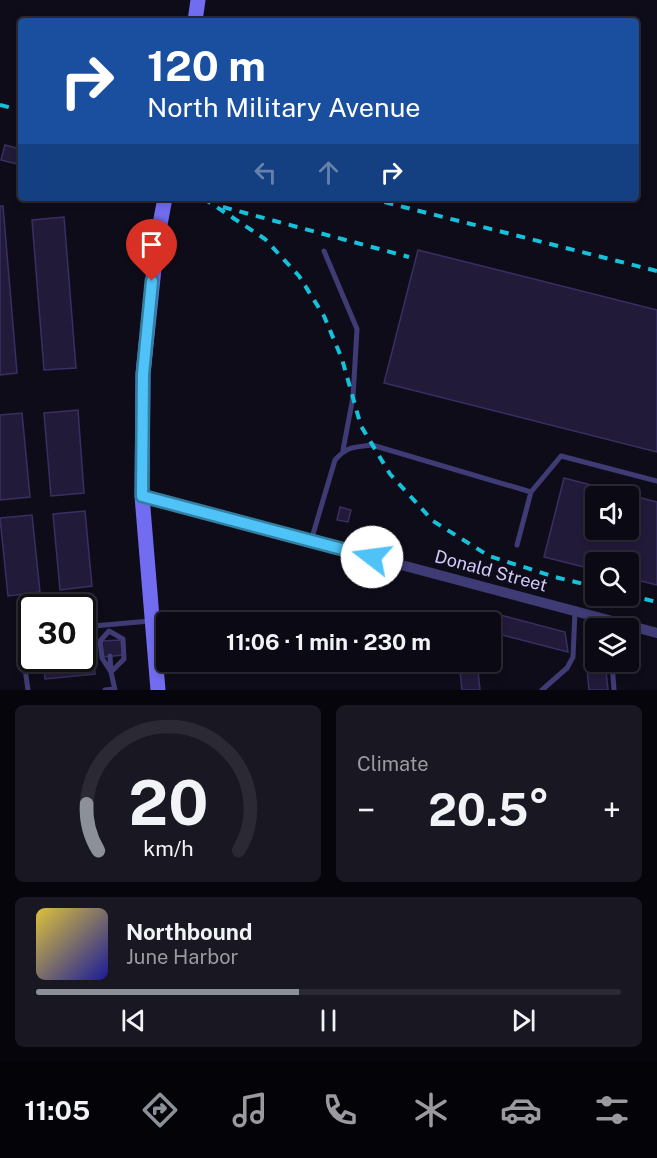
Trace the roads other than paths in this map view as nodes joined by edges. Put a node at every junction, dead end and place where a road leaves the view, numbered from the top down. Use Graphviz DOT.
graph roads {
  1 [pos="198,0"];
  2 [pos="195,18"];
  3 [pos="164,201"];
  4 [pos="324,251"];
  5 [pos="343,450"];
  6 [pos="657,481"];
  7 [pos="531,492"];
  8 [pos="142,496"];
  9 [pos="311,541"];
  10 [pos="517,545"];
  11 [pos="575,611"];
  12 [pos="593,618"];
  13 [pos="152,621"];
  14 [pos="96,628"];
  15 [pos="109,628"];
  16 [pos="639,630"];
  17 [pos="657,633"];
  18 [pos="110,640"];
  19 [pos="155,647"];
  20 [pos="110,656"];
  21 [pos="26,672"];
  22 [pos="111,672"];
  23 [pos="613,672"];
  24 [pos="115,689"];
  25 [pos="28,690"];
  26 [pos="105,690"];
  27 [pos="158,690"];
  28 [pos="166,690"];
  29 [pos="543,690"];
  30 [pos="614,690"];
  1 -- 2 [label="street"];
  3 -- 8 [label="street"];
  4 -- 5 [label="lane"];
  5 -- 7 [label="lane"];
  5 -- 9 [label="lane"];
  6 -- 7 [label="lane"];
  7 -- 10 [label="lane"];
  8 -- 9 [label="street, Donald Street"];
  8 -- 13 [label="street"];
  9 -- 11 [label="street, Donald Street"];
  11 -- 12 [label="street, Donald Street"];
  11 -- 29 [label="lane"];
  13 -- 15 [label="lane"];
  13 -- 19 [label="street"];
  14 -- 15 [label="lane"];
  15 -- 18 [label="lane"];
  15 -- 22 [label="lane"];
  15 -- 22 [label="lane"];
  16 -- 17 [label="street, Donald Street"];
  19 -- 27 [label="street"];
  19 -- 28 [label="street"];
  20 -- 22 [label="lane"];
  21 -- 25 [label="lane"];
  22 -- 24 [label="lane"];
  23 -- 30 [label="lane"];
  24 -- 26 [label="lane"];
}
